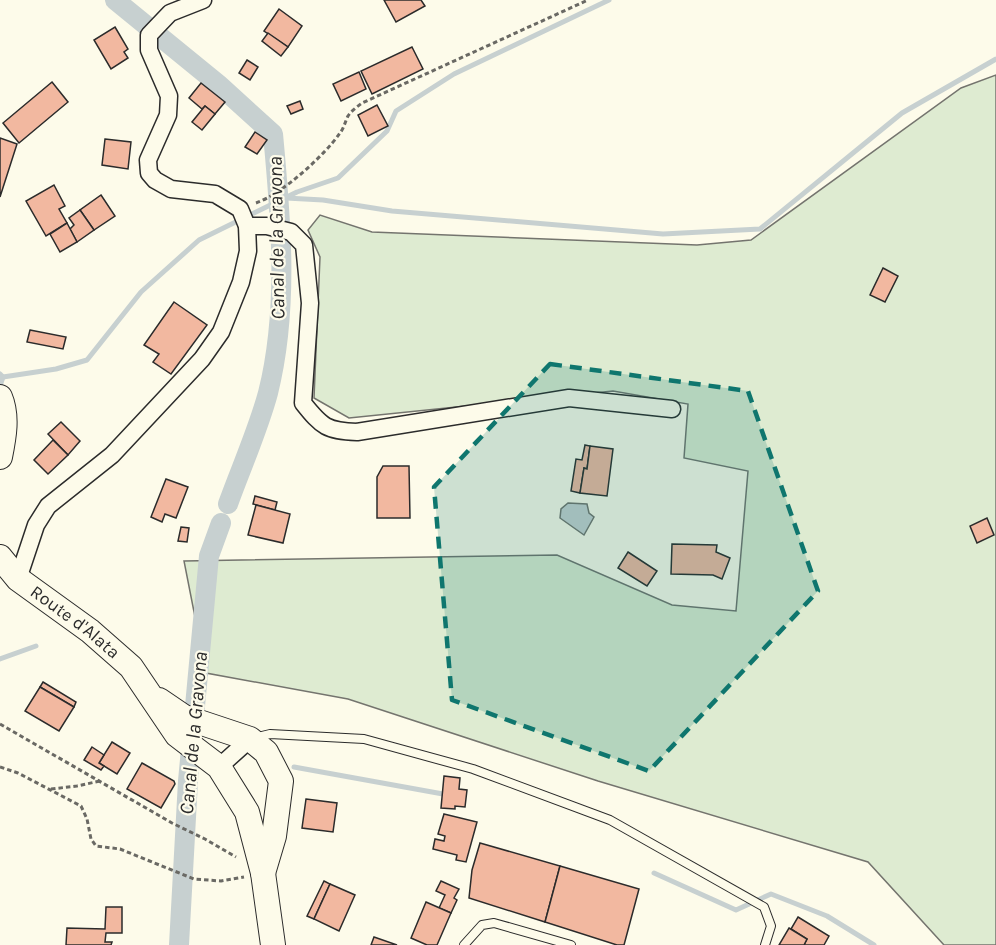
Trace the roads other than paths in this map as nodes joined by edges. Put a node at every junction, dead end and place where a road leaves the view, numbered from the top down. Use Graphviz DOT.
graph roads {
  1 [pos="203,0"];
  2 [pos="247,226"];
  3 [pos="0,397"];
  4 [pos="672,409"];
  5 [pos="0,457"];
  6 [pos="0,557"];
  7 [pos="18,579"];
  8 [pos="147,692"];
  9 [pos="250,739"];
  10 [pos="219,767"];
  11 [pos="263,873"];
  12 [pos="273,945"];
  13 [pos="464,945"];
  14 [pos="571,945"];
  15 [pos="765,945"];
  1 -- 2 [label="street"];
  2 -- 4 [label="street"];
  2 -- 7 [label="street"];
  3 -- 5 [label="street"];
  6 -- 7 [label="street, Route d'Alata"];
  7 -- 8 [label="street, Route d'Alata"];
  8 -- 9 [label="street"];
  8 -- 10 [label="street, Route d'Alata"];
  9 -- 10 [label="street"];
  9 -- 11 [label="street"];
  9 -- 15 [label="lane"];
  10 -- 11 [label="street"];
  11 -- 12 [label="street"];
  13 -- 14 [label="lane"];
}
